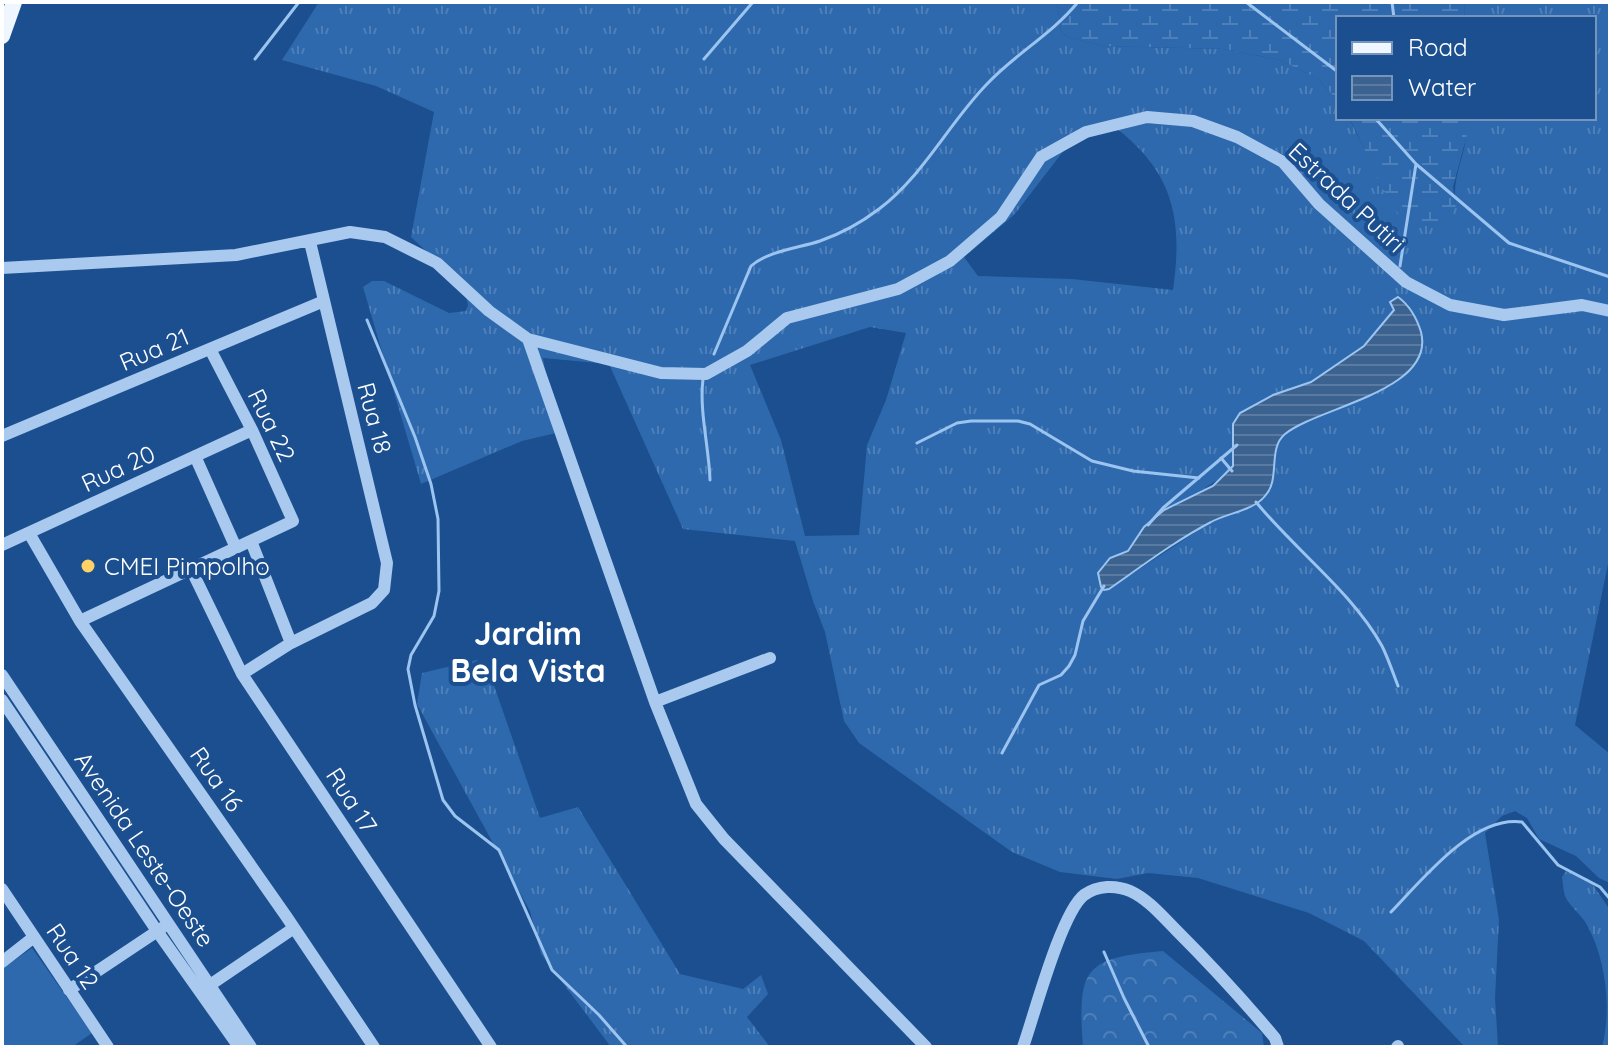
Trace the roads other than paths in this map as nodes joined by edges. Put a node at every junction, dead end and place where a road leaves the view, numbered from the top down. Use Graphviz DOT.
graph roads {
  1 [pos="14,2"];
  2 [pos="2,36"];
  3 [pos="310,242"];
  4 [pos="2,268"];
  5 [pos="324,301"];
  6 [pos="1610,311"];
  7 [pos="528,339"];
  8 [pos="210,349"];
  9 [pos="252,430"];
  10 [pos="2,436"];
  11 [pos="195,456"];
  12 [pos="29,533"];
  13 [pos="251,541"];
  14 [pos="2,545"];
  15 [pos="236,548"];
  16 [pos="191,569"];
  17 [pos="80,621"];
  18 [pos="291,643"];
  19 [pos="770,658"];
  20 [pos="242,674"];
  21 [pos="2,675"];
  22 [pos="2,700"];
  23 [pos="655,702"];
  24 [pos="2,889"];
  25 [pos="162,928"];
  26 [pos="294,928"];
  27 [pos="34,937"];
  28 [pos="2,962"];
  29 [pos="210,985"];
  30 [pos="69,990"];
  31 [pos="105,1042"];
  32 [pos="89,1047"];
  33 [pos="239,1047"];
  34 [pos="251,1047"];
  35 [pos="374,1047"];
  36 [pos="491,1047"];
  37 [pos="926,1047"];
  38 [pos="1023,1047"];
  39 [pos="1278,1047"];
  1 -- 2 [label="main road"];
  3 -- 4 [label="street, Estrada Putiri"];
  3 -- 5 [label="street, Rua 18"];
  3 -- 7 [label="street, Estrada Putiri"];
  5 -- 8 [label="street, Rua 21"];
  5 -- 18 [label="street, Rua 18"];
  6 -- 7 [label="street, Estrada Putiri"];
  7 -- 23 [label="street"];
  8 -- 9 [label="street, Rua 22"];
  8 -- 10 [label="street, Rua 21"];
  9 -- 11 [label="street, Rua 20"];
  9 -- 13 [label="street, Rua 22"];
  11 -- 12 [label="street, Rua 20"];
  11 -- 15 [label="street"];
  12 -- 14 [label="street, Rua 20"];
  12 -- 17 [label="street, Rua 16"];
  13 -- 15 [label="street"];
  13 -- 18 [label="street"];
  15 -- 16 [label="street"];
  16 -- 17 [label="street"];
  16 -- 20 [label="street, Rua 17"];
  17 -- 26 [label="street, Rua 16"];
  18 -- 20 [label="street"];
  19 -- 23 [label="street"];
  20 -- 36 [label="street, Rua 17"];
  21 -- 25 [label="street, Avenida Leste-Oeste"];
  22 -- 25 [label="street, Avenida Leste-Oeste"];
  23 -- 37 [label="street"];
  24 -- 27 [label="street, Rua 12"];
  25 -- 29 [label="street, Avenida Leste-Oeste"];
  25 -- 30 [label="street"];
  25 -- 33 [label="street, Avenida Leste-Oeste"];
  26 -- 29 [label="street"];
  26 -- 35 [label="street, Rua 16"];
  27 -- 28 [label="street"];
  27 -- 30 [label="street, Rua 12"];
  29 -- 34 [label="street, Avenida Leste-Oeste"];
  30 -- 31 [label="street, Rua 12"];
  31 -- 32 [label="street"];
  38 -- 39 [label="street"];
}
